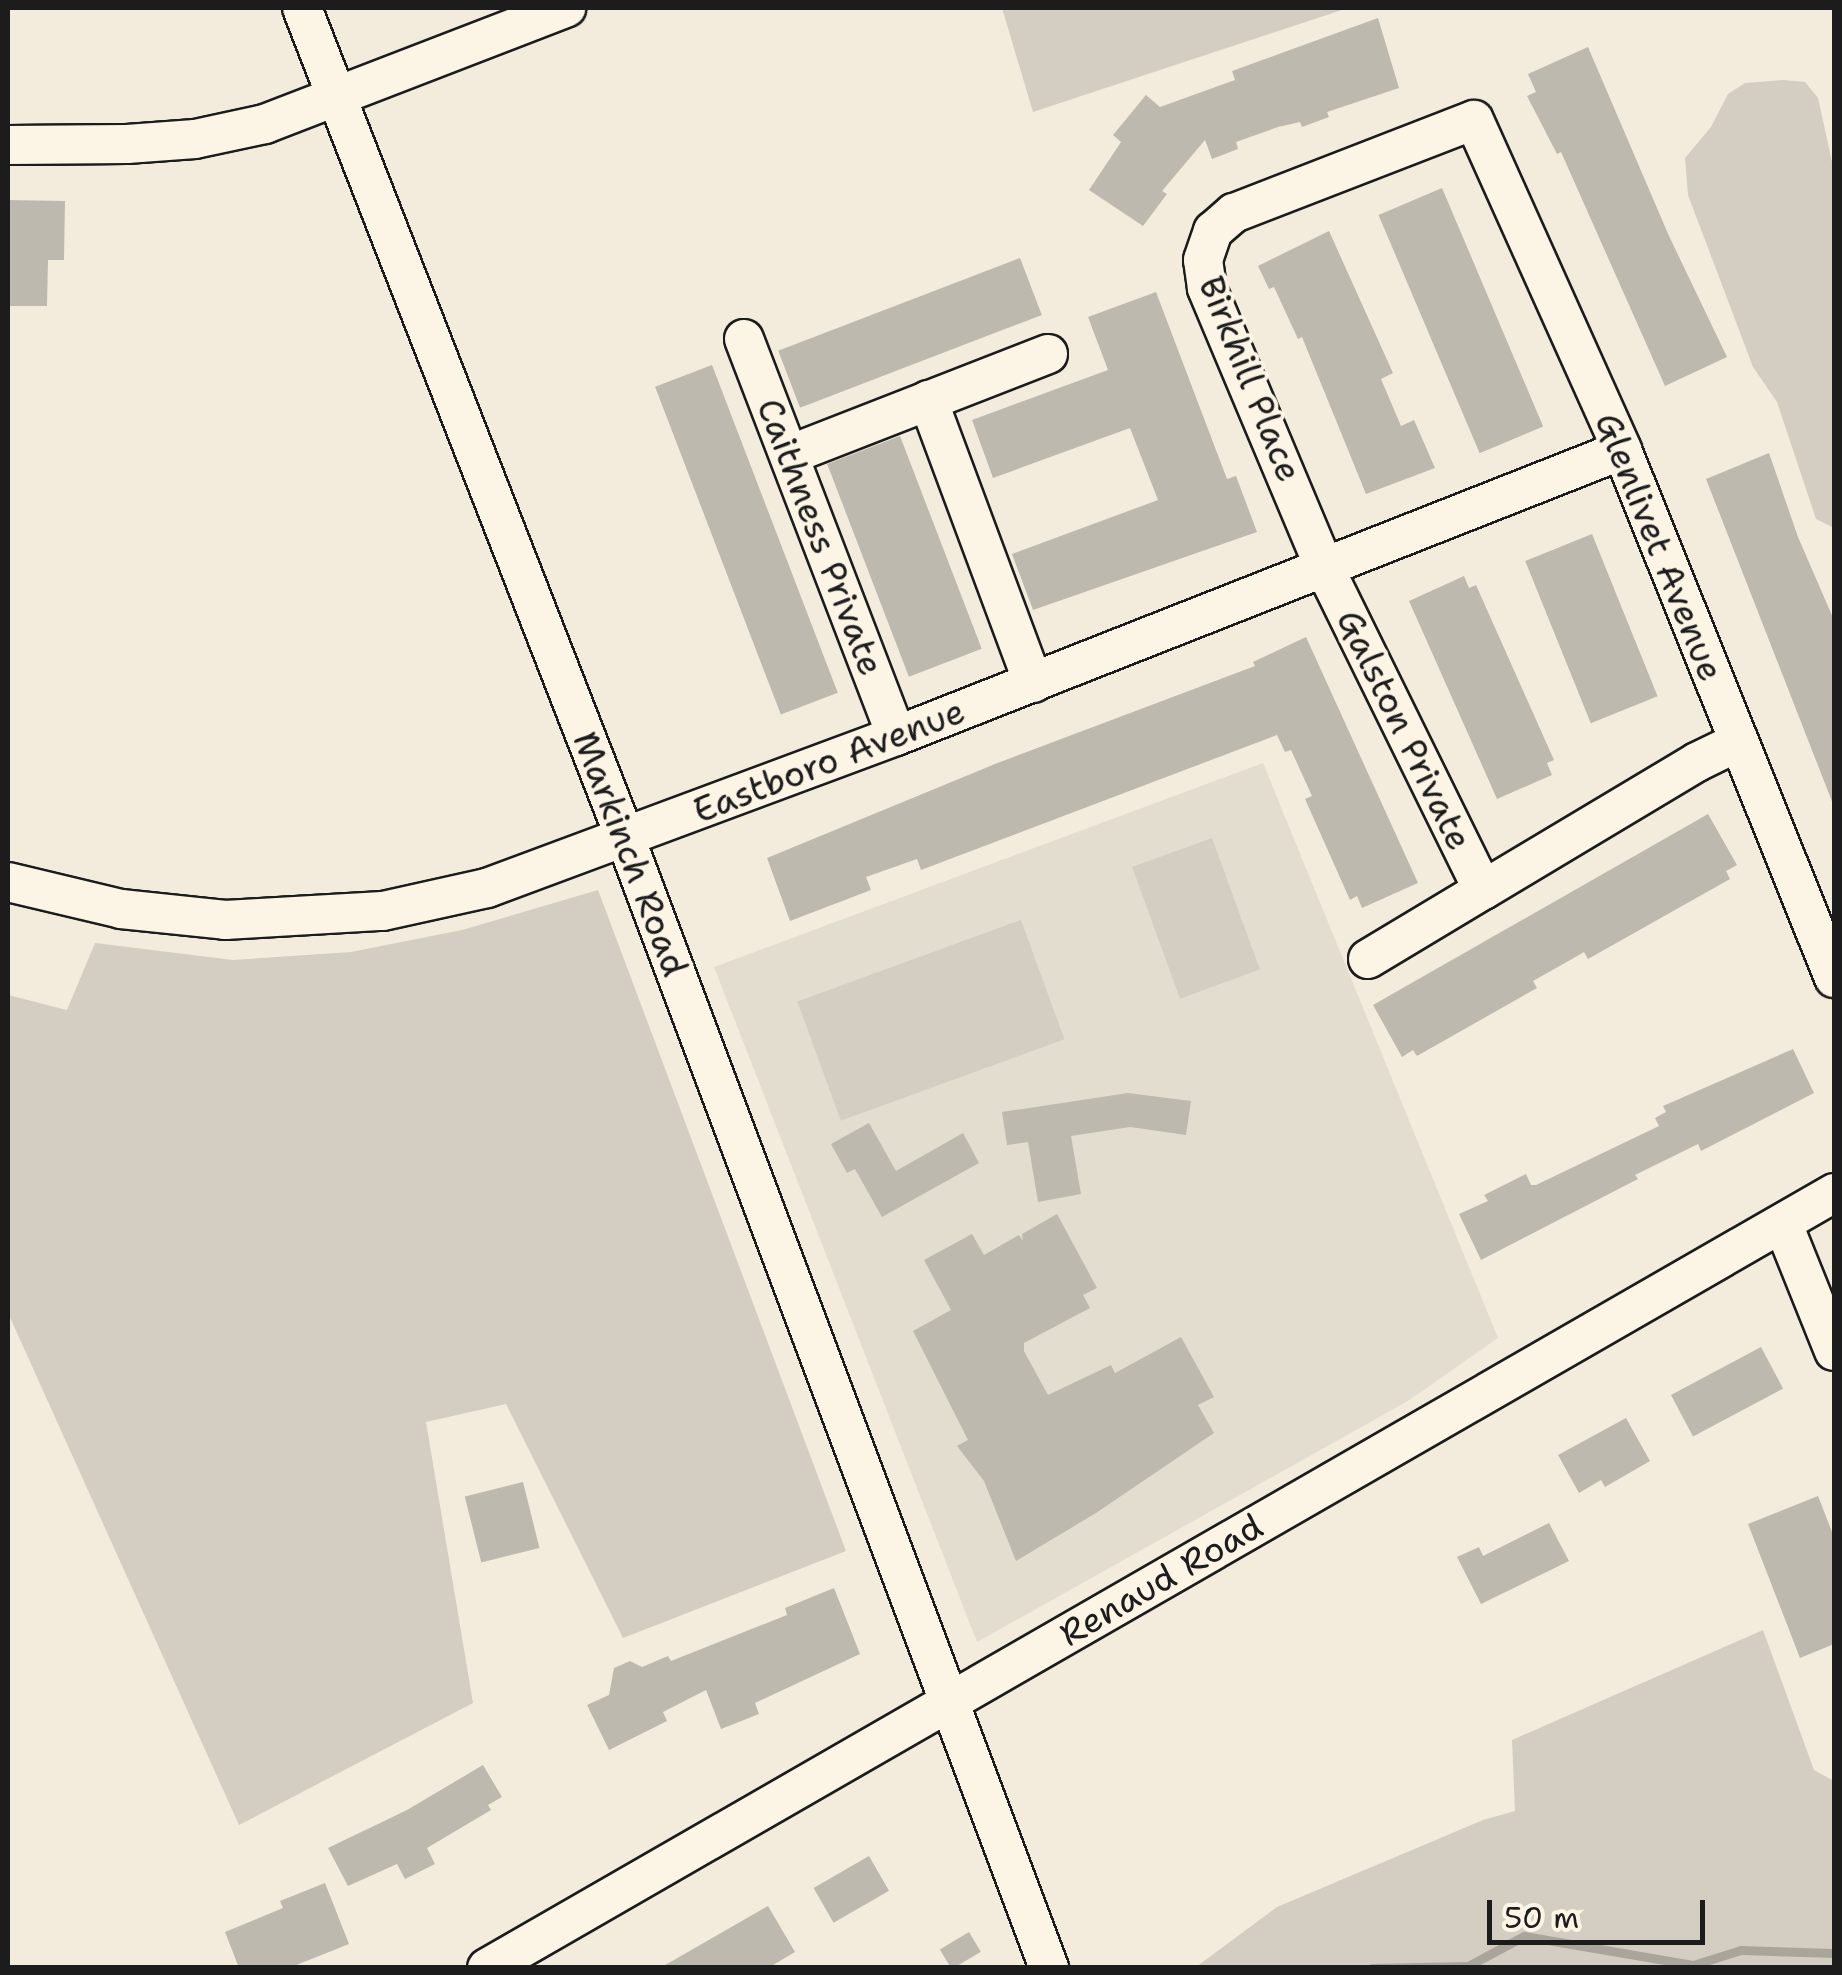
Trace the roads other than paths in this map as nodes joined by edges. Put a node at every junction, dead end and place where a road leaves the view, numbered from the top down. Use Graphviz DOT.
graph roads {
  1 [pos="302,8"];
  2 [pos="566,8"];
  3 [pos="336,98"];
  4 [pos="1474,120"];
  5 [pos="8,144"];
  6 [pos="744,339"];
  7 [pos="1048,354"];
  8 [pos="928,400"];
  9 [pos="1622,450"];
  10 [pos="789,455"];
  11 [pos="1325,568"];
  12 [pos="1033,683"];
  13 [pos="896,736"];
  14 [pos="1738,742"];
  15 [pos="626,840"];
  16 [pos="8,882"];
  17 [pos="1483,890"];
  18 [pos="1368,959"];
  19 [pos="1834,978"];
  20 [pos="1834,1193"];
  21 [pos="1784,1224"];
  22 [pos="1834,1351"];
  23 [pos="947,1704"];
  24 [pos="487,1968"];
  25 [pos="1048,1968"];
  1 -- 3 [label="street, Markinch Road"];
  2 -- 3 [label="street"];
  3 -- 5 [label="street"];
  3 -- 15 [label="street, Markinch Road"];
  4 -- 9 [label="street, Glenlivet Avenue"];
  4 -- 11 [label="street, Birkhill Place"];
  6 -- 10 [label="street, Caithness Private"];
  7 -- 8 [label="street"];
  8 -- 10 [label="street"];
  8 -- 12 [label="street"];
  9 -- 11 [label="street, Eastboro Avenue"];
  9 -- 14 [label="street, Glenlivet Avenue"];
  10 -- 13 [label="street, Caithness Private"];
  11 -- 12 [label="street, Eastboro Avenue"];
  11 -- 17 [label="street, Galston Private"];
  12 -- 13 [label="street, Eastboro Avenue"];
  13 -- 15 [label="street, Eastboro Avenue"];
  14 -- 17 [label="street, Galston Private"];
  14 -- 19 [label="street, Glenlivet Avenue"];
  15 -- 16 [label="street, Eastboro Avenue"];
  15 -- 23 [label="street, Markinch Road"];
  17 -- 18 [label="street, Galston Private"];
  20 -- 21 [label="street, Renaud Road"];
  21 -- 22 [label="street"];
  21 -- 23 [label="street, Renaud Road"];
  23 -- 24 [label="street, Renaud Road"];
  23 -- 25 [label="street, Markinch Road"];
}
